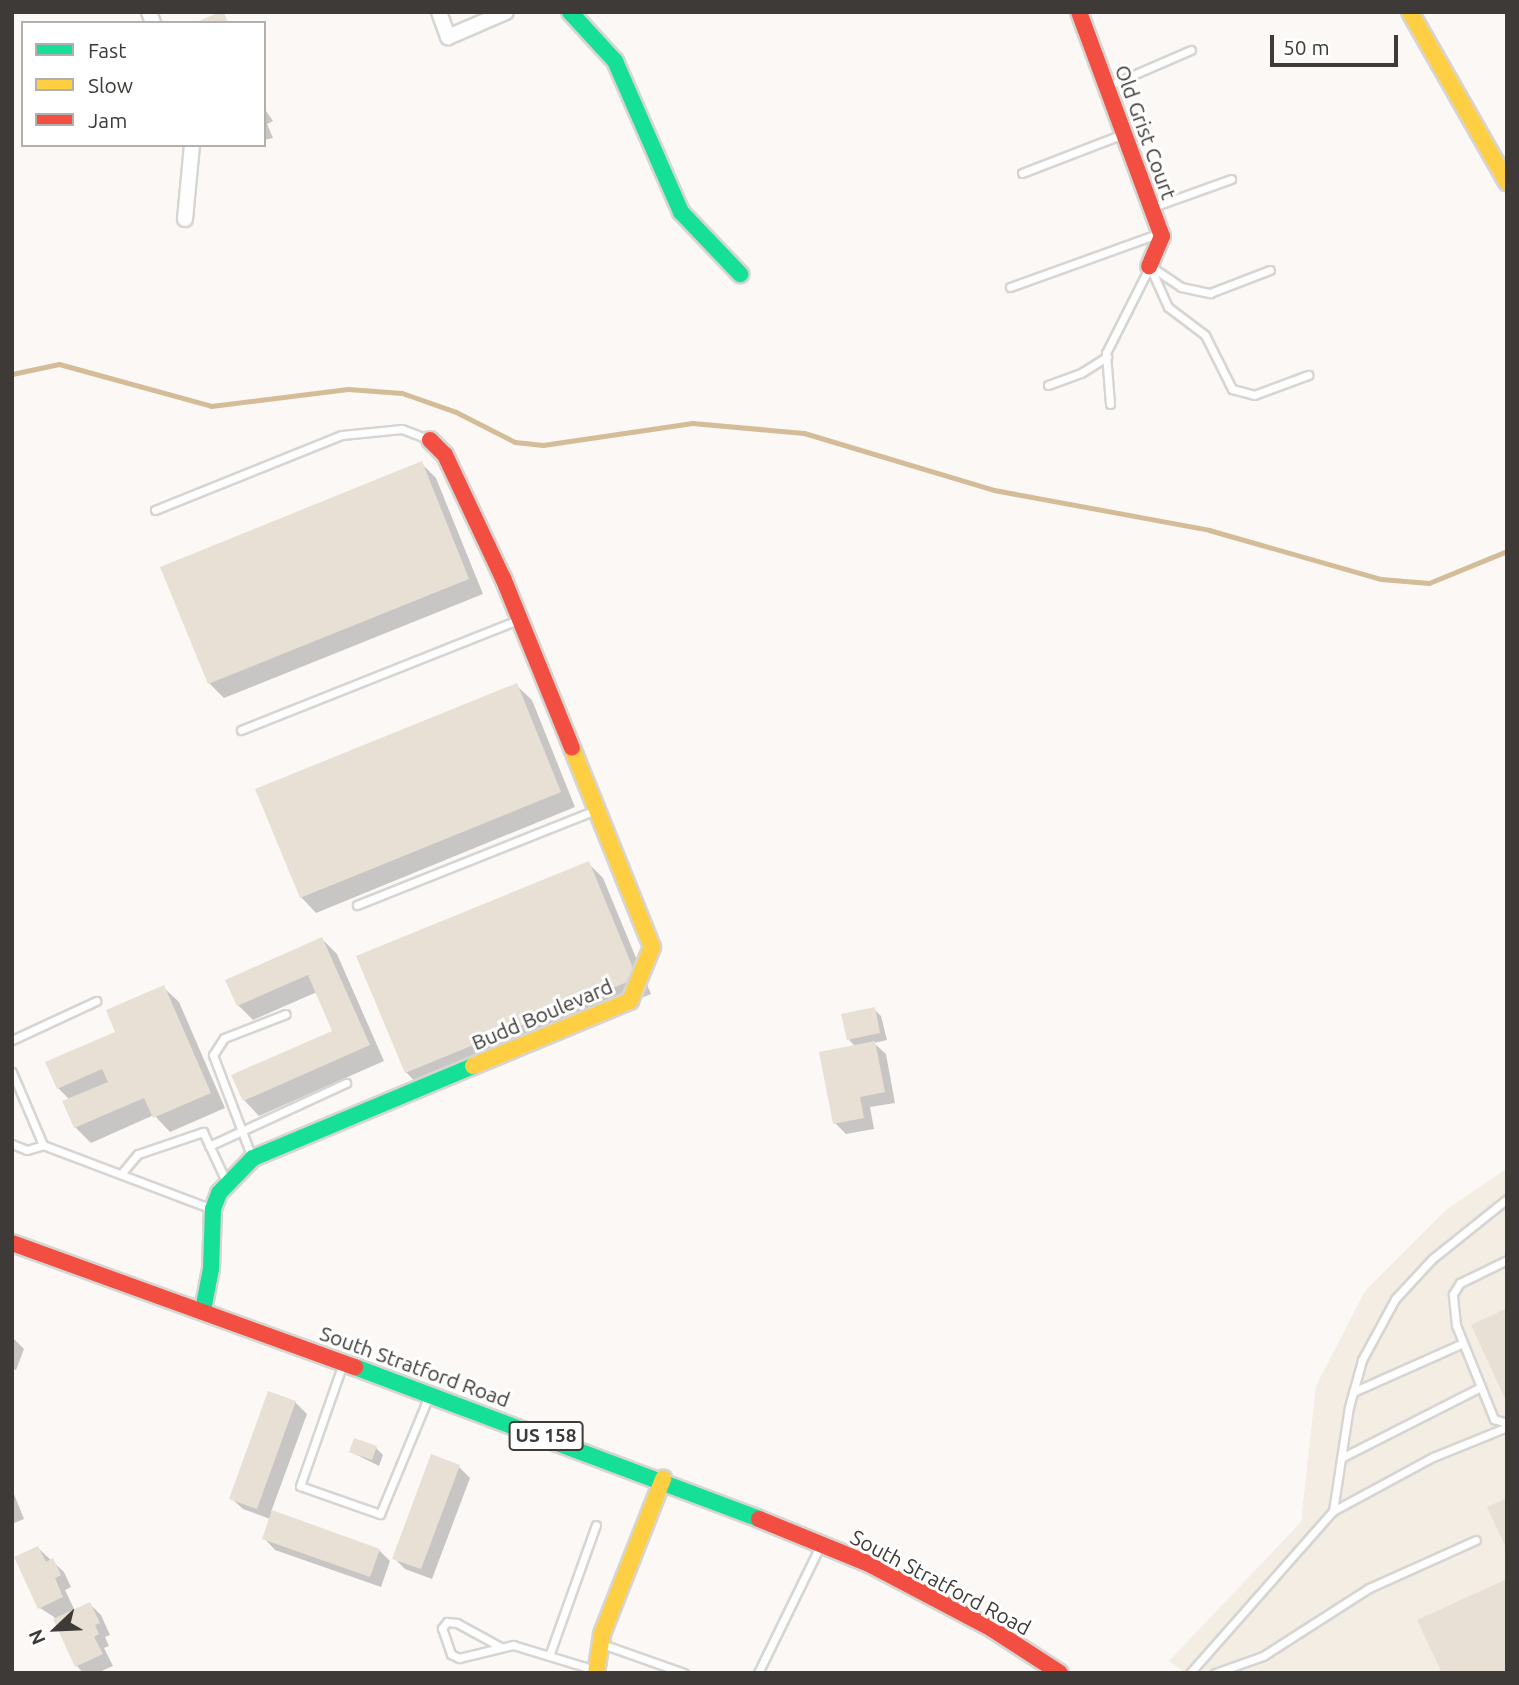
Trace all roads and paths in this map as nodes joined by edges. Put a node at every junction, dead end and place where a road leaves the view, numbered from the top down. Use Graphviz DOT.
graph roads {
  1 [pos="439,12"];
  2 [pos="506,12"];
  3 [pos="570,12"];
  4 [pos="1079,12"];
  5 [pos="1410,12"];
  6 [pos="1191,50"];
  7 [pos="1107,86"];
  8 [pos="1124,133"];
  9 [pos="192,147"];
  10 [pos="1022,173"];
  11 [pos="1231,178"];
  12 [pos="1507,182"];
  13 [pos="1152,208"];
  14 [pos="185,219"];
  15 [pos="1161,232"];
  16 [pos="1149,266"];
  17 [pos="1270,270"];
  18 [pos="740,274"];
  19 [pos="1010,286"];
  20 [pos="1107,357"];
  21 [pos="1308,375"];
  22 [pos="1048,385"];
  23 [pos="1110,404"];
  24 [pos="430,440"];
  25 [pos="155,510"];
  26 [pos="519,619"];
  27 [pos="241,730"];
  28 [pos="596,809"];
  29 [pos="357,905"];
  30 [pos="96,1001"];
  31 [pos="286,1014"];
  32 [pos="12,1040"];
  33 [pos="12,1072"];
  34 [pos="346,1083"];
  35 [pos="239,1132"];
  36 [pos="12,1144"];
  37 [pos="43,1145"];
  38 [pos="209,1146"];
  39 [pos="253,1158"];
  40 [pos="121,1174"];
  41 [pos="228,1184"];
  42 [pos="1507,1199"];
  43 [pos="214,1209"];
  44 [pos="12,1243"];
  45 [pos="1507,1260"];
  46 [pos="203,1310"];
  47 [pos="1463,1343"];
  48 [pos="343,1362"];
  49 [pos="1481,1387"];
  50 [pos="1353,1392"];
  51 [pos="430,1394"];
  52 [pos="1507,1425"];
  53 [pos="1341,1458"];
  54 [pos="663,1479"];
  55 [pos="1333,1511"];
  56 [pos="596,1525"];
  57 [pos="1476,1540"];
  58 [pos="821,1544"];
  59 [pos="601,1643"];
  60 [pos="499,1646"];
  61 [pos="549,1656"];
  62 [pos="596,1671"];
  63 [pos="684,1673"];
  64 [pos="758,1673"];
  65 [pos="1060,1673"];
  66 [pos="1190,1673"];
  67 [pos="1215,1673"];
  1 -- 2 [label="street"];
  3 -- 18 [label="street"];
  4 -- 7 [label="street, Old Grist Court"];
  5 -- 12 [label="street"];
  6 -- 7 [label="lane"];
  7 -- 8 [label="street, Old Grist Court"];
  8 -- 10 [label="lane"];
  8 -- 13 [label="street, Old Grist Court"];
  9 -- 14 [label="street"];
  11 -- 13 [label="lane"];
  13 -- 15 [label="street, Old Grist Court"];
  15 -- 16 [label="street, Old Grist Court"];
  15 -- 19 [label="lane"];
  16 -- 17 [label="lane"];
  16 -- 20 [label="lane"];
  16 -- 21 [label="lane"];
  20 -- 22 [label="lane"];
  20 -- 23 [label="lane"];
  24 -- 25 [label="lane"];
  24 -- 26 [label="street, Budd Boulevard"];
  26 -- 27 [label="lane"];
  26 -- 28 [label="street, Budd Boulevard"];
  28 -- 29 [label="lane"];
  28 -- 39 [label="street, Budd Boulevard"];
  30 -- 32 [label="lane"];
  31 -- 35 [label="lane"];
  33 -- 37 [label="lane"];
  34 -- 35 [label="lane"];
  35 -- 38 [label="lane"];
  35 -- 39 [label="lane"];
  36 -- 37 [label="lane"];
  37 -- 40 [label="lane"];
  38 -- 40 [label="lane"];
  38 -- 41 [label="lane"];
  39 -- 41 [label="street, Budd Boulevard"];
  40 -- 43 [label="lane"];
  41 -- 43 [label="street, Budd Boulevard"];
  42 -- 50 [label="lane"];
  43 -- 46 [label="street, Budd Boulevard"];
  44 -- 46 [label="street, South Stratford Road / US 158"];
  45 -- 47 [label="lane"];
  46 -- 48 [label="street, South Stratford Road / US 158"];
  47 -- 49 [label="lane"];
  47 -- 50 [label="lane"];
  48 -- 51 [label="street, South Stratford Road / US 158"];
  48 -- 51 [label="lane"];
  49 -- 52 [label="lane"];
  49 -- 53 [label="lane"];
  50 -- 53 [label="lane"];
  51 -- 54 [label="street, South Stratford Road / US 158"];
  52 -- 55 [label="lane"];
  53 -- 55 [label="lane"];
  54 -- 58 [label="street, South Stratford Road / US 158"];
  54 -- 59 [label="street"];
  55 -- 66 [label="lane"];
  56 -- 61 [label="lane"];
  57 -- 67 [label="lane"];
  58 -- 64 [label="lane"];
  58 -- 65 [label="street, South Stratford Road / US 158"];
  59 -- 62 [label="street"];
  59 -- 63 [label="lane"];
  60 -- 60 [label="lane"];
  60 -- 61 [label="lane"];
  61 -- 62 [label="lane"];
}
